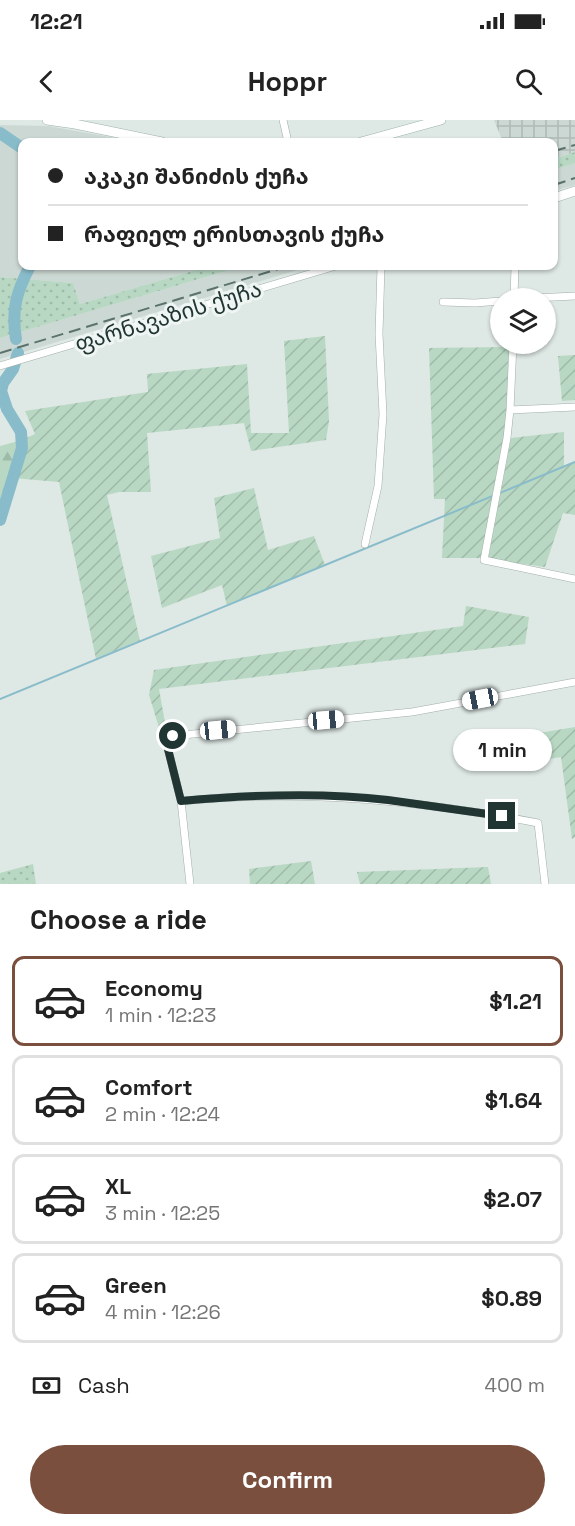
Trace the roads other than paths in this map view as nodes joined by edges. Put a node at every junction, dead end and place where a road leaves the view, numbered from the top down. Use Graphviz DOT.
graph roads {
  1 [pos="46,120"];
  2 [pos="283,120"];
  3 [pos="441,120"];
  4 [pos="416,124"];
  5 [pos="143,138"];
  6 [pos="287,138"];
  7 [pos="389,138"];
  8 [pos="575,191"];
  9 [pos="558,197"];
  10 [pos="323,270"];
  11 [pos="381,270"];
  12 [pos="515,270"];
  13 [pos="514,288"];
  14 [pos="575,296"];
  15 [pos="556,297"];
  16 [pos="443,302"];
  17 [pos="490,302"];
  18 [pos="513,354"];
  19 [pos="0,366"];
  20 [pos="575,407"];
  21 [pos="510,410"];
  22 [pos="365,544"];
  23 [pos="575,579"];
  24 [pos="575,682"];
  25 [pos="181,801"];
  26 [pos="190,884"];
  27 [pos="545,884"];
  1 -- 5 [label="main road"];
  2 -- 6 [label="street"];
  3 -- 4 [label="main road"];
  4 -- 7 [label="main road"];
  8 -- 9 [label="main road"];
  10 -- 19 [label="street, ფარნავაზის ქუჩა"];
  11 -- 22 [label="street"];
  12 -- 13 [label="street"];
  14 -- 15 [label="street"];
  16 -- 17 [label="street"];
  18 -- 21 [label="street"];
  20 -- 21 [label="street"];
  21 -- 23 [label="street"];
  24 -- 25 [label="street"];
  25 -- 26 [label="street"];
  25 -- 27 [label="street"];
}
